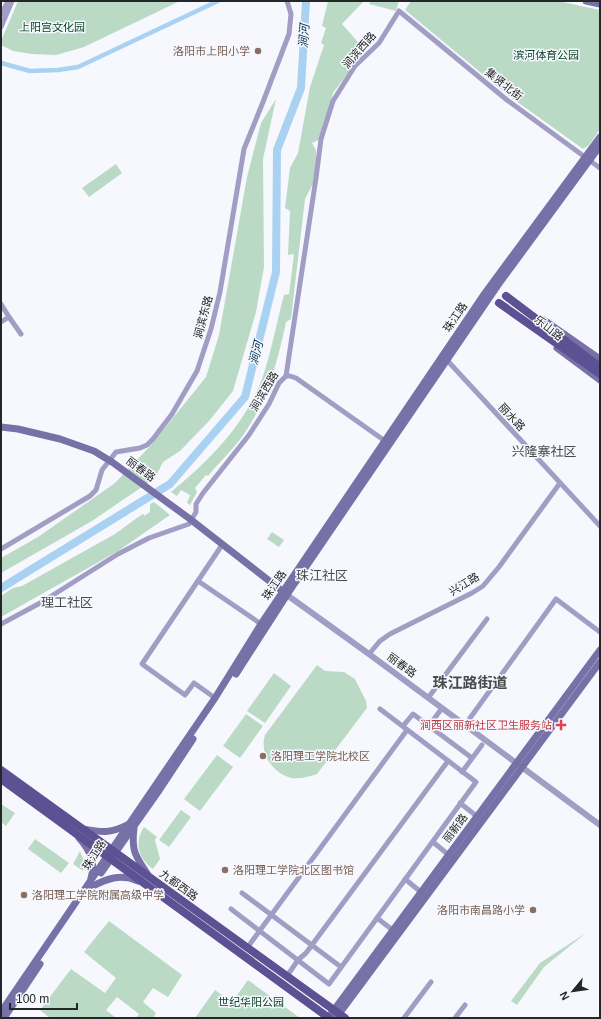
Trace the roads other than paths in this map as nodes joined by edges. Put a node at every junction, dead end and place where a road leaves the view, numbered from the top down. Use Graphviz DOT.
graph roads {
  1 [pos="8,1"];
  2 [pos="12,1"];
  3 [pos="287,1"];
  4 [pos="586,1"];
  5 [pos="600,4"];
  6 [pos="399,11"];
  7 [pos="1,15"];
  8 [pos="1,27"];
  9 [pos="600,137"];
  10 [pos="600,146"];
  11 [pos="587,158"];
  12 [pos="600,168"];
  13 [pos="490,292"];
  14 [pos="506,296"];
  15 [pos="499,303"];
  16 [pos="1,304"];
  17 [pos="10,317"];
  18 [pos="1,322"];
  19 [pos="21,334"];
  20 [pos="564,344"];
  21 [pos="445,358"];
  22 [pos="600,359"];
  23 [pos="600,366"];
  24 [pos="600,374"];
  25 [pos="286,376"];
  26 [pos="600,380"];
  27 [pos="1,427"];
  28 [pos="1,431"];
  29 [pos="385,441"];
  30 [pos="109,463"];
  31 [pos="560,483"];
  32 [pos="190,522"];
  33 [pos="600,526"];
  34 [pos="220,548"];
  35 [pos="1,549"];
  36 [pos="198,581"];
  37 [pos="284,594"];
  38 [pos="487,619"];
  39 [pos="1,624"];
  40 [pos="261,624"];
  41 [pos="600,632"];
  42 [pos="600,650"];
  43 [pos="369,654"];
  44 [pos="600,662"];
  45 [pos="215,698"];
  46 [pos="428,698"];
  47 [pos="442,708"];
  48 [pos="380,709"];
  49 [pos="464,724"];
  50 [pos="429,726"];
  51 [pos="405,728"];
  52 [pos="482,745"];
  53 [pos="472,758"];
  54 [pos="448,761"];
  55 [pos="520,765"];
  56 [pos="1,770"];
  57 [pos="462,772"];
  58 [pos="1,779"];
  59 [pos="460,803"];
  60 [pos="480,819"];
  61 [pos="131,824"];
  62 [pos="600,825"];
  63 [pos="79,831"];
  64 [pos="432,842"];
  65 [pos="110,855"];
  66 [pos="452,857"];
  67 [pos="149,877"];
  68 [pos="405,879"];
  69 [pos="142,882"];
  70 [pos="90,887"];
  71 [pos="242,893"];
  72 [pos="424,894"];
  73 [pos="231,909"];
  74 [pos="271,915"];
  75 [pos="377,918"];
  76 [pos="259,931"];
  77 [pos="396,932"];
  78 [pos="312,945"];
  79 [pos="247,948"];
  80 [pos="298,960"];
  81 [pos="341,967"];
  82 [pos="287,976"];
  83 [pos="431,982"];
  84 [pos="465,1005"];
  85 [pos="1,1012"];
  86 [pos="338,1015"];
  87 [pos="4,1018"];
  88 [pos="328,1018"];
  89 [pos="404,1018"];
  90 [pos="455,1018"];
  1 -- 7 [label="street"];
  2 -- 8 [label="street"];
  3 -- 30 [label="street, 涧滨东路"];
  4 -- 5 [label="main road"];
  6 -- 11 [label="street, 集贤北街"];
  6 -- 25 [label="street, 涧滨西路"];
  9 -- 11 [label="main road, 珠江路"];
  10 -- 11 [label="main road, 珠江路"];
  11 -- 12 [label="street, 集贤北街"];
  11 -- 13 [label="main road, 珠江路"];
  13 -- 14 [label="main road, 乐山路"];
  13 -- 15 [label="main road, 乐山路"];
  13 -- 21 [label="main road, 珠江路"];
  14 -- 20 [label="main road"];
  14 -- 22 [label="main road, 乐山路"];
  15 -- 20 [label="main road"];
  15 -- 26 [label="main road, 乐山路"];
  16 -- 17 [label="street"];
  17 -- 18 [label="street"];
  17 -- 19 [label="street"];
  20 -- 23 [label="main road"];
  20 -- 24 [label="main road"];
  21 -- 29 [label="main road, 珠江路"];
  21 -- 31 [label="street, 丽水路"];
  21 -- 37 [label="main road, 珠江路"];
  25 -- 29 [label="street"];
  25 -- 32 [label="street, 涧滨西路"];
  27 -- 30 [label="main road, 丽春路"];
  28 -- 30 [label="main road, 丽春路"];
  29 -- 37 [label="main road, 珠江路"];
  30 -- 32 [label="main road, 丽春路"];
  30 -- 35 [label="street"];
  31 -- 33 [label="street, 丽水路"];
  31 -- 43 [label="street, 兴江路"];
  32 -- 34 [label="main road, 丽春路"];
  32 -- 37 [label="main road, 丽春路"];
  32 -- 39 [label="street"];
  34 -- 36 [label="street"];
  34 -- 37 [label="main road, 丽春路"];
  36 -- 40 [label="street"];
  36 -- 45 [label="street"];
  37 -- 40 [label="main road, 珠江路"];
  37 -- 43 [label="street, 丽春路"];
  37 -- 61 [label="main road, 珠江路"];
  38 -- 46 [label="street"];
  40 -- 45 [label="main road, 珠江路"];
  41 -- 49 [label="street"];
  42 -- 55 [label="main road, 丽新路"];
  43 -- 46 [label="street, 丽春路"];
  44 -- 55 [label="main road, 丽新路"];
  45 -- 61 [label="main road, 珠江路"];
  46 -- 47 [label="street, 丽春路"];
  47 -- 49 [label="street, 丽春路"];
  47 -- 50 [label="street"];
  48 -- 51 [label="street"];
  49 -- 55 [label="street, 丽春路"];
  50 -- 51 [label="street"];
  50 -- 53 [label="street"];
  51 -- 54 [label="street"];
  51 -- 74 [label="street"];
  52 -- 53 [label="street"];
  53 -- 57 [label="street"];
  54 -- 57 [label="street"];
  54 -- 78 [label="street"];
  55 -- 60 [label="main road, 丽新路"];
  55 -- 62 [label="street, 丽春路"];
  56 -- 63 [label="main road, 九都西路"];
  57 -- 59 [label="street"];
  58 -- 63 [label="main road, 九都西路"];
  59 -- 60 [label="street"];
  59 -- 64 [label="street"];
  60 -- 66 [label="main road, 丽新路"];
  61 -- 63 [label="main road"];
  61 -- 65 [label="main road, 珠江路"];
  61 -- 67 [label="main road"];
  63 -- 65 [label="main road, 九都西路"];
  63 -- 70 [label="main road"];
  64 -- 66 [label="street"];
  64 -- 68 [label="street"];
  65 -- 67 [label="main road, 九都西路"];
  65 -- 69 [label="main road, 九都西路"];
  65 -- 70 [label="main road, 珠江路"];
  66 -- 72 [label="main road, 丽新路"];
  67 -- 79 [label="main road, 九都西路"];
  68 -- 72 [label="street"];
  68 -- 75 [label="street"];
  69 -- 70 [label="main road"];
  69 -- 88 [label="main road, 九都西路"];
  70 -- 85 [label="main road, 珠江路"];
  70 -- 87 [label="main road, 珠江路"];
  71 -- 74 [label="street"];
  72 -- 77 [label="main road, 丽新路"];
  73 -- 76 [label="street"];
  74 -- 76 [label="street"];
  74 -- 78 [label="street"];
  75 -- 77 [label="street"];
  75 -- 81 [label="street"];
  76 -- 79 [label="street"];
  76 -- 80 [label="street"];
  77 -- 86 [label="main road, 丽新路"];
  78 -- 80 [label="street"];
  78 -- 81 [label="street"];
  79 -- 82 [label="main road, 九都西路"];
  80 -- 81 [label="street"];
  80 -- 82 [label="street"];
  82 -- 86 [label="main road, 九都西路"];
  83 -- 89 [label="street"];
  84 -- 90 [label="street"];
  86 -- 88 [label="main road, 丽新路"];
}
